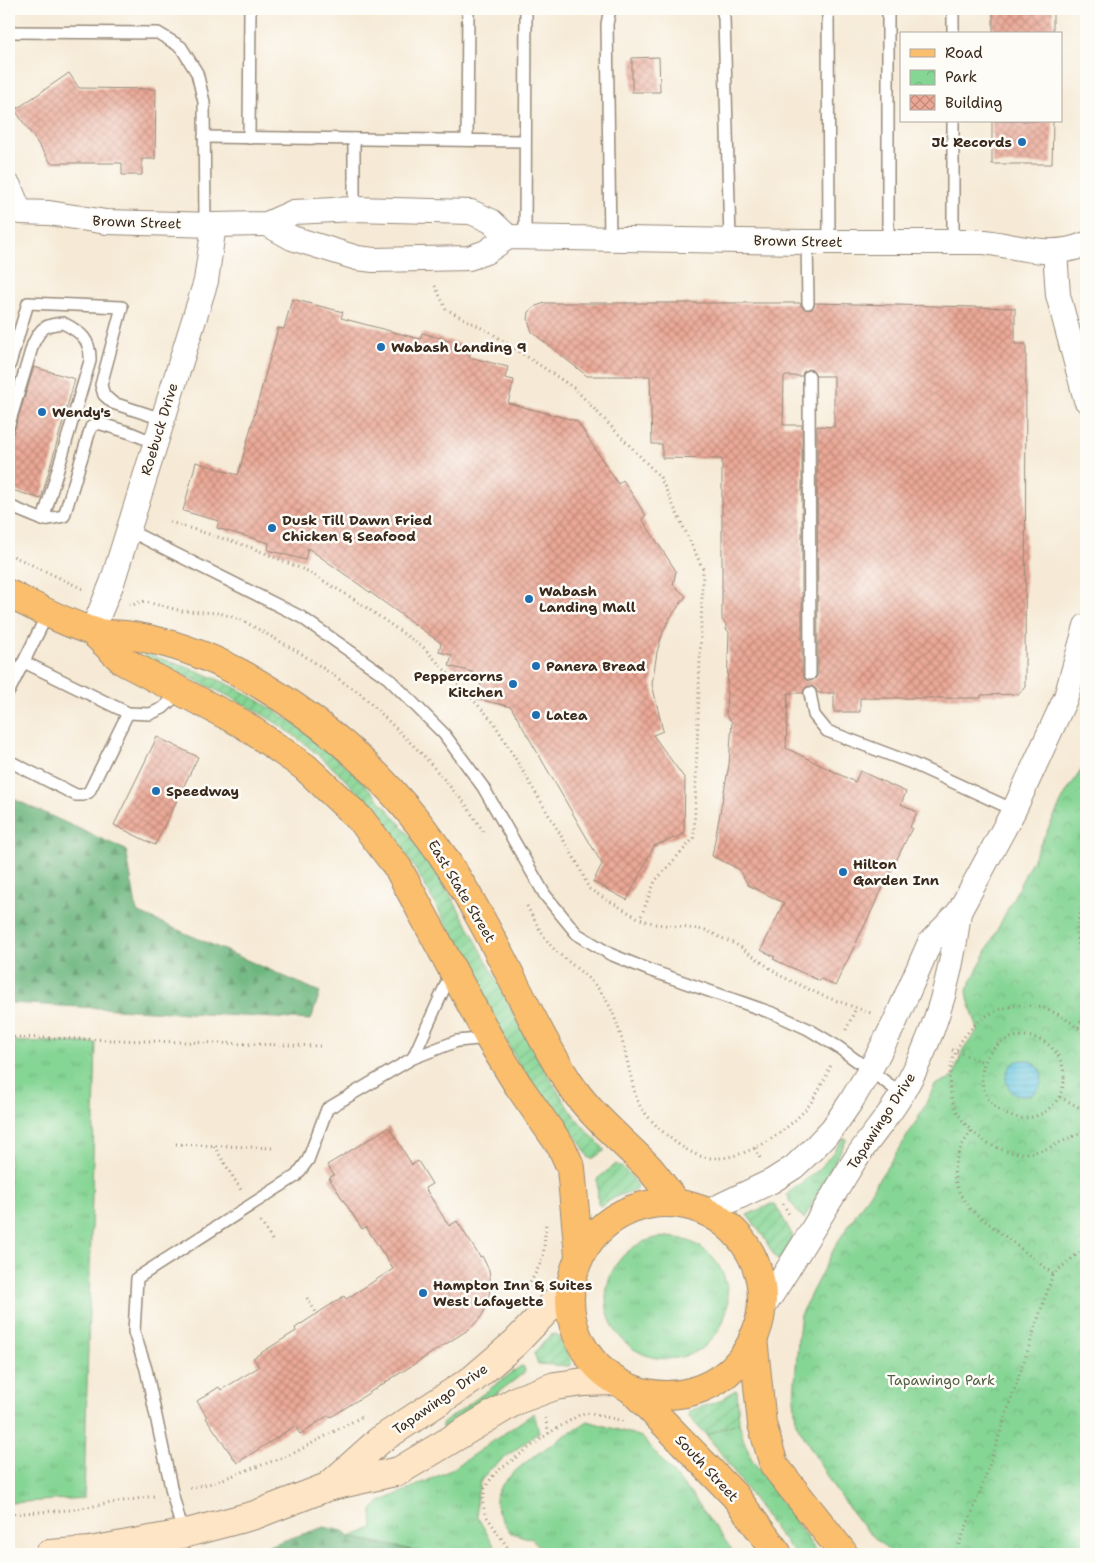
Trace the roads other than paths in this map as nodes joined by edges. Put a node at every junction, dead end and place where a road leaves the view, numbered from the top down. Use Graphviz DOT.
graph roads {
  1 [pos="250,9"];
  2 [pos="468,9"];
  3 [pos="526,9"];
  4 [pos="610,9"];
  5 [pos="722,9"];
  6 [pos="828,9"];
  7 [pos="888,9"];
  8 [pos="953,9"];
  9 [pos="9,32"];
  10 [pos="953,32"];
  11 [pos="953,122"];
  12 [pos="204,137"];
  13 [pos="249,138"];
  14 [pos="354,139"];
  15 [pos="467,140"];
  16 [pos="525,141"];
  17 [pos="9,186"];
  18 [pos="354,209"];
  19 [pos="14,215"];
  20 [pos="209,224"];
  21 [pos="267,224"];
  22 [pos="516,237"];
  23 [pos="610,239"];
  24 [pos="730,240"];
  25 [pos="818,242"];
  26 [pos="888,242"];
  27 [pos="953,242"];
  28 [pos="1086,244"];
  29 [pos="1055,252"];
  30 [pos="808,303"];
  31 [pos="9,368"];
  32 [pos="809,376"];
  33 [pos="1086,400"];
  34 [pos="162,419"];
  35 [pos="9,424"];
  36 [pos="154,443"];
  37 [pos="9,506"];
  38 [pos="43,520"];
  39 [pos="128,530"];
  40 [pos="9,594"];
  41 [pos="48,613"];
  42 [pos="1086,626"];
  43 [pos="92,631"];
  44 [pos="24,662"];
  45 [pos="810,674"];
  46 [pos="9,691"];
  47 [pos="181,691"];
  48 [pos="810,693"];
  49 [pos="128,713"];
  50 [pos="9,761"];
  51 [pos="1014,810"];
  52 [pos="959,912"];
  53 [pos="453,970"];
  54 [pos="489,1038"];
  55 [pos="413,1058"];
  56 [pos="870,1070"];
  57 [pos="902,1094"];
  58 [pos="676,1203"];
  59 [pos="707,1212"];
  60 [pos="579,1256"];
  61 [pos="570,1286"];
  62 [pos="760,1311"];
  63 [pos="753,1338"];
  64 [pos="622,1384"];
  65 [pos="327,1487"];
  66 [pos="183,1534"];
  67 [pos="49,1554"];
  68 [pos="778,1554"];
  69 [pos="844,1554"];
  1 -- 13 [label="lane"];
  2 -- 15 [label="lane"];
  3 -- 16 [label="lane"];
  4 -- 23 [label="lane"];
  5 -- 24 [label="lane"];
  6 -- 25 [label="lane"];
  7 -- 26 [label="lane"];
  8 -- 10 [label="lane"];
  9 -- 12 [label="lane"];
  11 -- 27 [label="lane"];
  12 -- 13 [label="lane"];
  12 -- 20 [label="lane"];
  13 -- 14 [label="lane"];
  14 -- 15 [label="lane"];
  14 -- 18 [label="lane"];
  15 -- 16 [label="lane"];
  16 -- 22 [label="lane"];
  17 -- 19 [label="street"];
  18 -- 21 [label="street, Brown Street"];
  18 -- 22 [label="street, Brown Street"];
  19 -- 20 [label="street, Brown Street"];
  20 -- 21 [label="street, Brown Street"];
  20 -- 34 [label="street, Roebuck Drive"];
  21 -- 22 [label="street"];
  22 -- 23 [label="street, Brown Street"];
  23 -- 24 [label="street, Brown Street"];
  24 -- 25 [label="street, Brown Street"];
  25 -- 26 [label="street, Brown Street"];
  25 -- 30 [label="lane"];
  26 -- 27 [label="street, Brown Street"];
  27 -- 29 [label="street, Brown Street"];
  28 -- 29 [label="street, Brown Street"];
  29 -- 33 [label="street"];
  31 -- 34 [label="lane"];
  32 -- 45 [label="lane"];
  34 -- 36 [label="street, Roebuck Drive"];
  35 -- 38 [label="lane"];
  36 -- 38 [label="lane"];
  36 -- 39 [label="street, Roebuck Drive"];
  37 -- 38 [label="lane"];
  39 -- 43 [label="street, Roebuck Drive"];
  39 -- 56 [label="lane"];
  40 -- 41 [label="main road, East State Street"];
  41 -- 43 [label="main road, East State Street"];
  41 -- 44 [label="lane"];
  42 -- 51 [label="street, Tapawingo Drive"];
  43 -- 47 [label="main road, East State Street"];
  43 -- 58 [label="main road, East State Street"];
  44 -- 46 [label="lane"];
  44 -- 49 [label="lane"];
  47 -- 49 [label="lane"];
  47 -- 53 [label="main road, East State Street"];
  48 -- 51 [label="lane"];
  49 -- 50 [label="lane"];
  51 -- 52 [label="street, Tapawingo Drive"];
  52 -- 56 [label="street, Tapawingo Drive"];
  52 -- 57 [label="street, Tapawingo Drive"];
  53 -- 54 [label="main road, East State Street"];
  53 -- 55 [label="lane"];
  54 -- 55 [label="lane"];
  54 -- 60 [label="main road, East State Street"];
  55 -- 66 [label="lane"];
  56 -- 57 [label="lane"];
  56 -- 59 [label="street, Tapawingo Drive"];
  57 -- 62 [label="street, Tapawingo Drive"];
  58 -- 59 [label="main road"];
  58 -- 60 [label="main road"];
  59 -- 62 [label="main road"];
  60 -- 61 [label="main road, South Street"];
  61 -- 64 [label="main road, South Street"];
  61 -- 65 [label="main road, Tapawingo Drive"];
  62 -- 63 [label="main road"];
  63 -- 64 [label="main road"];
  63 -- 69 [label="main road"];
  64 -- 65 [label="main road, Tapawingo Drive"];
  64 -- 68 [label="main road, South Street"];
  65 -- 66 [label="main road, Tapawingo Drive"];
  66 -- 67 [label="main road, Tapawingo Drive"];
}
